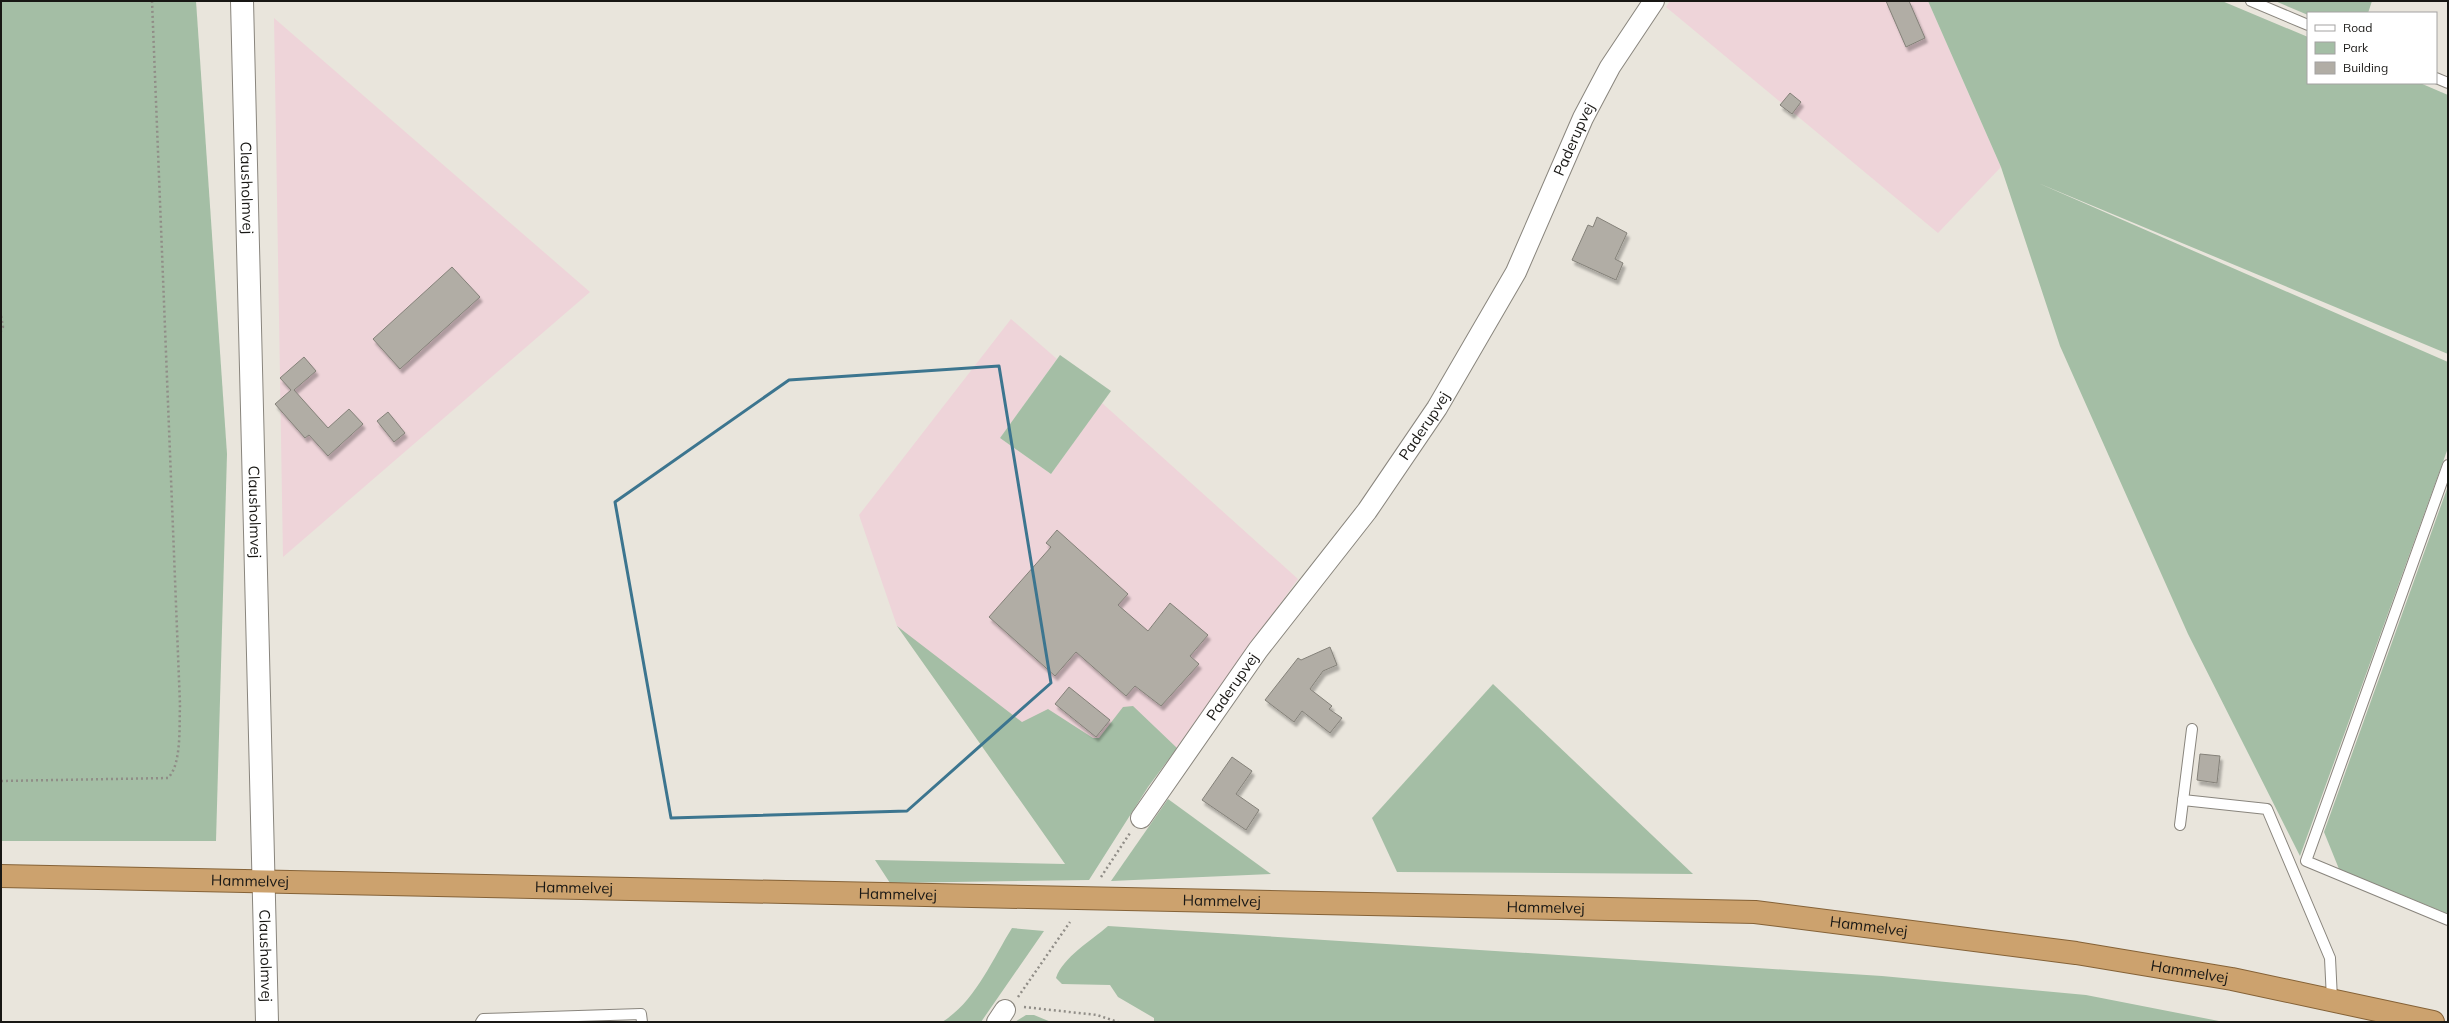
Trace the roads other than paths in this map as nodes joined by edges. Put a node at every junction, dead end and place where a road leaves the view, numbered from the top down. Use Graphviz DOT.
graph roads {
  1 [pos="242,1"];
  2 [pos="1654,1"];
  3 [pos="2251,1"];
  4 [pos="2307,25"];
  5 [pos="2437,78"];
  6 [pos="2448,83"];
  7 [pos="2448,465"];
  8 [pos="2192,729"];
  9 [pos="2183,800"];
  10 [pos="1141,818"];
  11 [pos="2180,825"];
  12 [pos="2306,861"];
  13 [pos="2292,867"];
  14 [pos="1,876"];
  15 [pos="263,881"];
  16 [pos="2448,920"];
  17 [pos="2332,999"];
  18 [pos="267,1022"];
  19 [pos="480,1022"];
  20 [pos="642,1022"];
  21 [pos="2433,1022"];
  1 -- 15 [label="street, Clausholmvej"];
  2 -- 10 [label="street, Paderupvej"];
  3 -- 4 [label="lane"];
  5 -- 6 [label="lane"];
  7 -- 12 [label="lane"];
  8 -- 9 [label="lane"];
  9 -- 11 [label="lane"];
  9 -- 13 [label="lane"];
  12 -- 13 [label="lane"];
  12 -- 16 [label="lane"];
  13 -- 17 [label="lane"];
  14 -- 15 [label="highway, Hammelvej"];
  15 -- 17 [label="highway, Hammelvej"];
  15 -- 18 [label="street, Clausholmvej"];
  17 -- 21 [label="highway, Hammelvej"];
  19 -- 20 [label="lane"];
}
